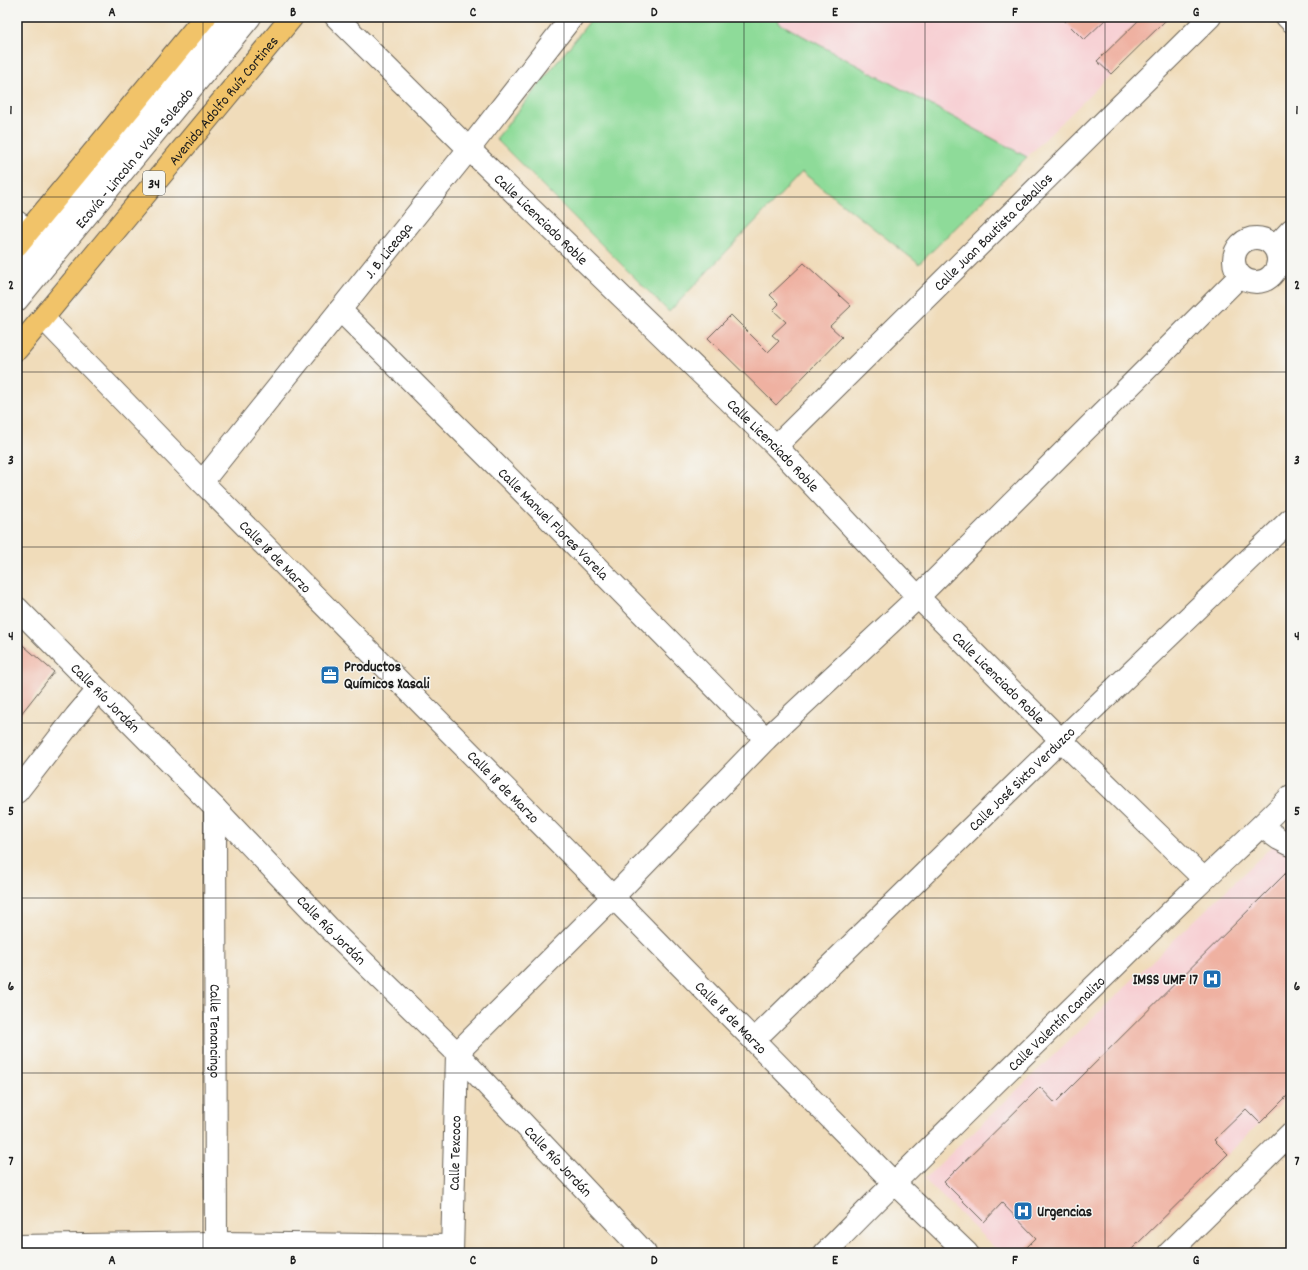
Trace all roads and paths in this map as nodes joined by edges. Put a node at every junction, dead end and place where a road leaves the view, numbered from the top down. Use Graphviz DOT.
graph roads {
  1 [pos="205,17"];
  2 [pos="227,17"];
  3 [pos="250,17"];
  4 [pos="292,17"];
  5 [pos="336,17"];
  6 [pos="572,17"];
  7 [pos="1210,17"];
  8 [pos="1287,17"];
  9 [pos="1291,21"];
  10 [pos="469,149"];
  11 [pos="1291,230"];
  12 [pos="21,233"];
  13 [pos="1275,247"];
  14 [pos="17,272"];
  15 [pos="1240,276"];
  16 [pos="17,300"];
  17 [pos="340,310"];
  18 [pos="43,318"];
  19 [pos="17,350"];
  20 [pos="776,446"];
  21 [pos="202,482"];
  22 [pos="1291,518"];
  23 [pos="918,597"];
  24 [pos="17,608"];
  25 [pos="98,690"];
  26 [pos="766,739"];
  27 [pos="1061,740"];
  28 [pos="17,792"];
  29 [pos="1291,796"];
  30 [pos="215,808"];
  31 [pos="1261,826"];
  32 [pos="1291,845"];
  33 [pos="1204,879"];
  34 [pos="614,897"];
  35 [pos="754,1040"];
  36 [pos="456,1053"];
  37 [pos="1291,1133"];
  38 [pos="894,1183"];
  39 [pos="17,1246"];
  40 [pos="216,1248"];
  41 [pos="452,1249"];
  42 [pos="645,1253"];
  43 [pos="825,1253"];
  44 [pos="967,1253"];
  45 [pos="1169,1253"];
  1 -- 12 [label="main road"];
  2 -- 14 [label="street"];
  3 -- 16 [label="street, Ecovía - Lincoln a Valle Soleado"];
  4 -- 18 [label="main road, Avenida Adolfo Ruíz Cortines / 34"];
  5 -- 10 [label="street, Calle Licenciado Roble"];
  6 -- 10 [label="street, J. B. Liceaga"];
  7 -- 20 [label="street, Calle Juan Bautista Ceballos"];
  8 -- 9 [label="street"];
  10 -- 17 [label="street, J. B. Liceaga"];
  10 -- 20 [label="street, Calle Licenciado Roble"];
  11 -- 13 [label="street"];
  13 -- 15 [label="street"];
  13 -- 15 [label="street"];
  15 -- 23 [label="street"];
  17 -- 21 [label="street, J. B. Liceaga"];
  17 -- 26 [label="street, Calle Manuel Flores Varela"];
  18 -- 19 [label="main road, Avenida Adolfo Ruíz Cortines / 34"];
  18 -- 21 [label="street, Calle 18 de Marzo"];
  20 -- 23 [label="street, Calle Licenciado Roble"];
  21 -- 34 [label="street, Calle 18 de Marzo"];
  22 -- 27 [label="street, Calle José Sixto Verduzco"];
  23 -- 26 [label="street"];
  23 -- 27 [label="street, Calle Licenciado Roble"];
  24 -- 25 [label="street, Calle Río Jordán"];
  25 -- 28 [label="street"];
  25 -- 30 [label="street, Calle Río Jordán"];
  26 -- 34 [label="street"];
  27 -- 33 [label="street, Calle Licenciado Roble"];
  27 -- 35 [label="street, Calle José Sixto Verduzco"];
  29 -- 31 [label="street, Calle Valentín Canalizo"];
  30 -- 36 [label="street, Calle Río Jordán"];
  30 -- 40 [label="street, Calle Tenancingo"];
  31 -- 32 [label="street"];
  31 -- 33 [label="street, Calle Valentín Canalizo"];
  33 -- 38 [label="street, Calle Valentín Canalizo"];
  34 -- 35 [label="street, Calle 18 de Marzo"];
  34 -- 36 [label="street"];
  35 -- 38 [label="street, Calle 18 de Marzo"];
  36 -- 41 [label="street, Calle Texcoco"];
  36 -- 42 [label="street, Calle Río Jordán"];
  37 -- 45 [label="street"];
  38 -- 43 [label="street, Calle Valentín Canalizo"];
  38 -- 44 [label="street, Calle 18 de Marzo"];
  39 -- 40 [label="street"];
  40 -- 41 [label="street"];
}
